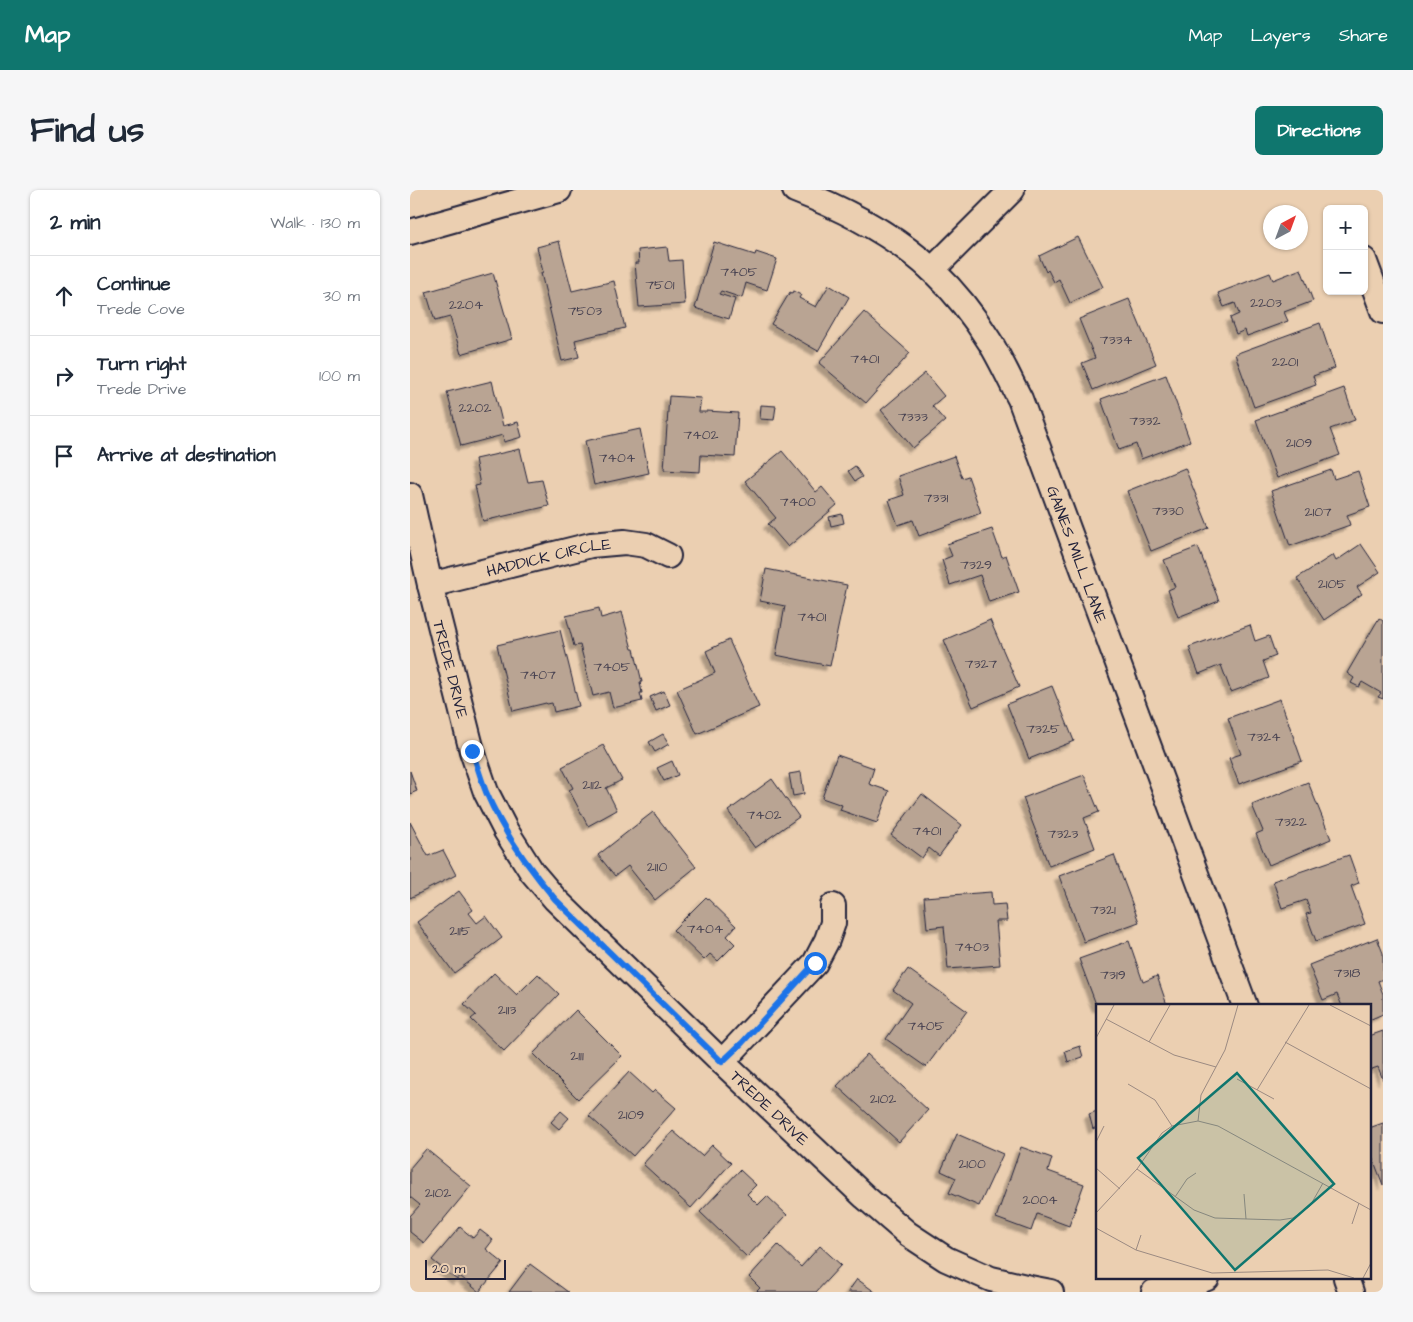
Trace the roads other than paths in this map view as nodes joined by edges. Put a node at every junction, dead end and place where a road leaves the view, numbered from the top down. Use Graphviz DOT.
graph roads {
  1 [pos="559,190"];
  2 [pos="795,190"];
  3 [pos="1012,190"];
  4 [pos="410,232"];
  5 [pos="932,270"];
  6 [pos="1368,271"];
  7 [pos="1383,311"];
  8 [pos="410,496"];
  9 [pos="668,556"];
  10 [pos="430,585"];
  11 [pos="833,906"];
  12 [pos="1244,1004"];
  13 [pos="722,1062"];
  14 [pos="1202,1280"];
  15 [pos="1347,1280"];
  16 [pos="1051,1292"];
  17 [pos="1154,1292"];
  18 [pos="1351,1292"];
  1 -- 4 [label="street"];
  2 -- 5 [label="street, GAINES MILL LANE"];
  3 -- 5 [label="street"];
  5 -- 12 [label="street, GAINES MILL LANE"];
  6 -- 7 [label="street"];
  8 -- 10 [label="street, TREDE DRIVE"];
  9 -- 10 [label="street, HADDICK CIRCLE"];
  10 -- 13 [label="street, TREDE DRIVE"];
  11 -- 13 [label="street"];
  13 -- 16 [label="street, TREDE DRIVE"];
  14 -- 17 [label="street"];
  15 -- 18 [label="street"];
}
